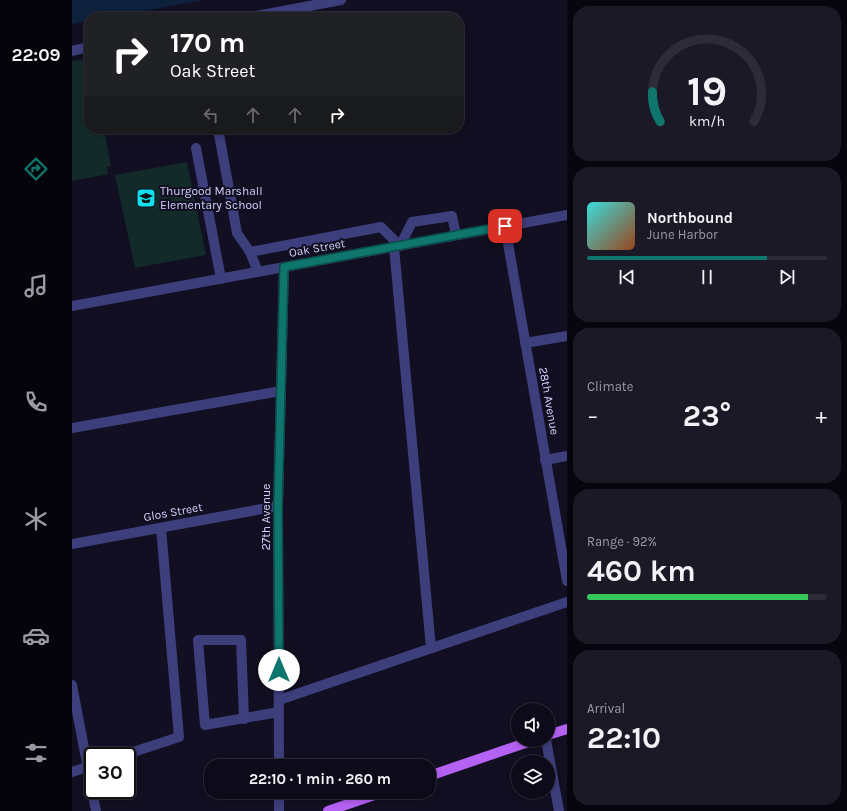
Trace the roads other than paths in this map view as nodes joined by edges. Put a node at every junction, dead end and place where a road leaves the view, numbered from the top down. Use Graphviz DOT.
graph roads {
  1 [pos="341,0"];
  2 [pos="277,12"];
  3 [pos="84,48"];
  4 [pos="72,51"];
  5 [pos="219,134"];
  6 [pos="196,148"];
  7 [pos="567,215"];
  8 [pos="505,226"];
  9 [pos="456,235"];
  10 [pos="397,246"];
  11 [pos="250,252"];
  12 [pos="284,267"];
  13 [pos="258,272"];
  14 [pos="221,279"];
  15 [pos="72,306"];
  16 [pos="567,336"];
  17 [pos="525,343"];
  18 [pos="281,391"];
  19 [pos="72,428"];
  20 [pos="567,456"];
  21 [pos="546,460"];
  22 [pos="278,506"];
  23 [pos="161,528"];
  24 [pos="72,544"];
  25 [pos="567,581"];
  26 [pos="567,602"];
  27 [pos="431,648"];
  28 [pos="72,685"];
  29 [pos="279,700"];
  30 [pos="278,712"];
  31 [pos="244,719"];
  32 [pos="567,729"];
  33 [pos="555,733"];
  34 [pos="86,747"];
  35 [pos="514,747"];
  36 [pos="547,747"];
  37 [pos="136,751"];
  38 [pos="279,759"];
  39 [pos="84,768"];
  40 [pos="72,772"];
  41 [pos="436,774"];
  42 [pos="94,799"];
  43 [pos="279,799"];
  44 [pos="363,799"];
  45 [pos="96,811"];
  46 [pos="279,811"];
  47 [pos="328,811"];
  48 [pos="559,811"];
  1 -- 2 [label="street"];
  3 -- 4 [label="street"];
  5 -- 11 [label="street"];
  6 -- 14 [label="street"];
  7 -- 8 [label="street, Oak Street"];
  8 -- 9 [label="street, Oak Street"];
  8 -- 17 [label="street, 28th Avenue"];
  9 -- 10 [label="street, Oak Street"];
  9 -- 10 [label="street"];
  10 -- 11 [label="street"];
  10 -- 12 [label="street, Oak Street"];
  10 -- 27 [label="street"];
  11 -- 13 [label="street"];
  12 -- 13 [label="street, Oak Street"];
  12 -- 18 [label="street, 27th Avenue"];
  13 -- 14 [label="street, Oak Street"];
  14 -- 15 [label="street, Oak Street"];
  16 -- 17 [label="street"];
  17 -- 21 [label="street, 28th Avenue"];
  18 -- 19 [label="street"];
  18 -- 22 [label="street, 27th Avenue"];
  20 -- 21 [label="street"];
  21 -- 25 [label="street, 28th Avenue"];
  22 -- 23 [label="street, Glos Street"];
  22 -- 29 [label="street, 27th Avenue"];
  23 -- 24 [label="street, Glos Street"];
  23 -- 37 [label="street"];
  26 -- 27 [label="street"];
  27 -- 29 [label="street"];
  28 -- 34 [label="street"];
  29 -- 30 [label="street, 27th Avenue"];
  30 -- 31 [label="street"];
  30 -- 38 [label="street, 27th Avenue"];
  31 -- 31 [label="street"];
  32 -- 33 [label="main road"];
  35 -- 41 [label="main road"];
  36 -- 48 [label="street"];
  39 -- 40 [label="street"];
  42 -- 45 [label="street"];
  43 -- 46 [label="street"];
  44 -- 47 [label="main road"];
}
